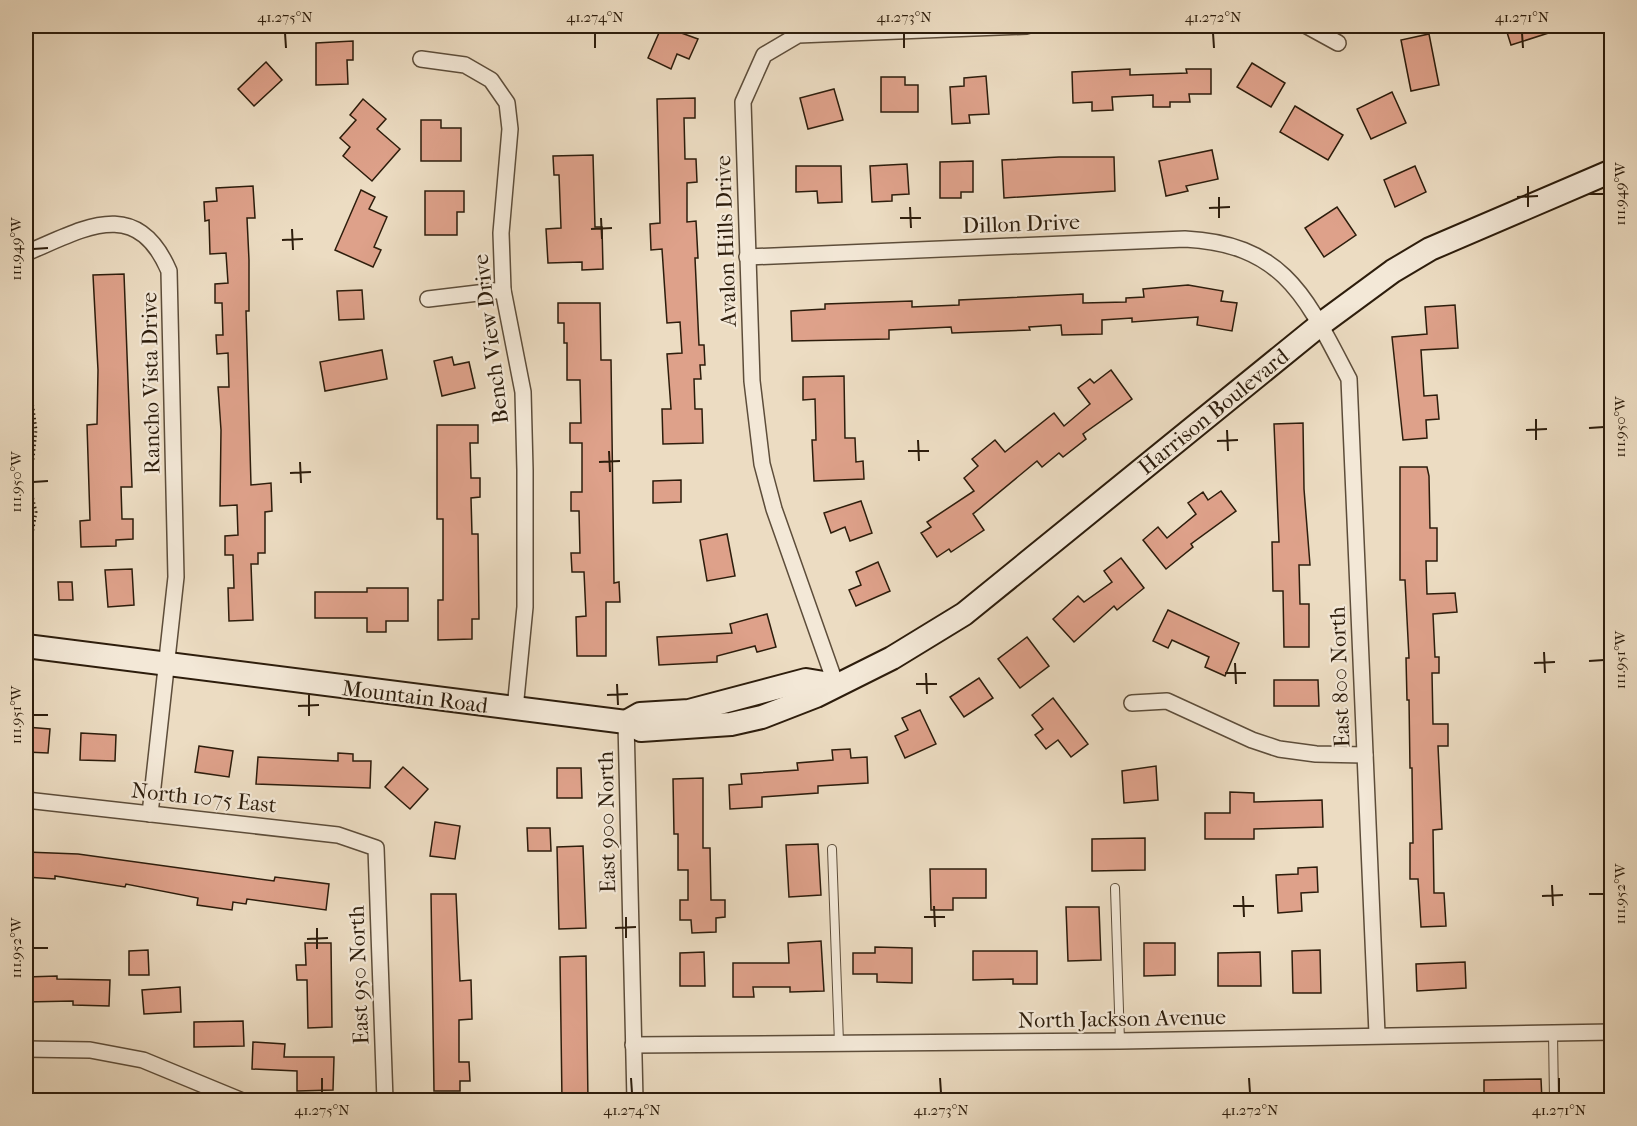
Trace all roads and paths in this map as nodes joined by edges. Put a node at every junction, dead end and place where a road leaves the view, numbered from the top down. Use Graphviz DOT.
graph roads {
  1 [pos="1027,26"];
  2 [pos="1306,26"];
  3 [pos="1338,43"];
  4 [pos="421,59"];
  5 [pos="1611,171"];
  6 [pos="26,253"];
  7 [pos="747,257"];
  8 [pos="503,290"];
  9 [pos="26,294"];
  10 [pos="428,299"];
  11 [pos="1321,324"];
  12 [pos="26,568"];
  13 [pos="26,646"];
  14 [pos="167,665"];
  15 [pos="836,685"];
  16 [pos="1132,703"];
  17 [pos="515,709"];
  18 [pos="626,722"];
  19 [pos="1365,755"];
  20 [pos="26,800"];
  21 [pos="150,814"];
  22 [pos="376,848"];
  23 [pos="832,849"];
  24 [pos="1115,888"];
  25 [pos="1611,1032"];
  26 [pos="1553,1033"];
  27 [pos="1377,1034"];
  28 [pos="1120,1041"];
  29 [pos="839,1043"];
  30 [pos="633,1045"];
  31 [pos="26,1049"];
  32 [pos="240,1101"];
  33 [pos="385,1101"];
  34 [pos="634,1101"];
  35 [pos="1554,1101"];
  1 -- 7 [label="street, Avalon Hills Drive"];
  2 -- 3 [label="street"];
  4 -- 8 [label="street, Bench View Drive"];
  5 -- 11 [label="street, Harrison Boulevard"];
  6 -- 14 [label="street, Rancho Vista Drive"];
  7 -- 11 [label="street, Dillon Drive"];
  7 -- 15 [label="street, Avalon Hills Drive"];
  8 -- 10 [label="street"];
  8 -- 17 [label="street, Bench View Drive"];
  9 -- 12 [label="path"];
  11 -- 15 [label="street, Harrison Boulevard"];
  11 -- 19 [label="street, East 800 North"];
  13 -- 14 [label="street, Mountain Road"];
  14 -- 17 [label="street, Mountain Road"];
  14 -- 21 [label="street, Rancho Vista Drive"];
  15 -- 18 [label="street, Mountain Road"];
  16 -- 19 [label="street"];
  17 -- 18 [label="street, Mountain Road"];
  18 -- 30 [label="street, East 900 North"];
  19 -- 27 [label="street, East 800 North"];
  20 -- 21 [label="street, North 1075 East"];
  21 -- 22 [label="street, North 1075 East"];
  22 -- 33 [label="street, East 950 North"];
  23 -- 29 [label="lane"];
  24 -- 28 [label="lane"];
  25 -- 26 [label="street, North Jackson Avenue"];
  26 -- 27 [label="street, North Jackson Avenue"];
  26 -- 35 [label="lane"];
  27 -- 28 [label="street, North Jackson Avenue"];
  28 -- 29 [label="street, North Jackson Avenue"];
  29 -- 30 [label="street, North Jackson Avenue"];
  30 -- 34 [label="street, East 900 North"];
  31 -- 32 [label="street"];
}
